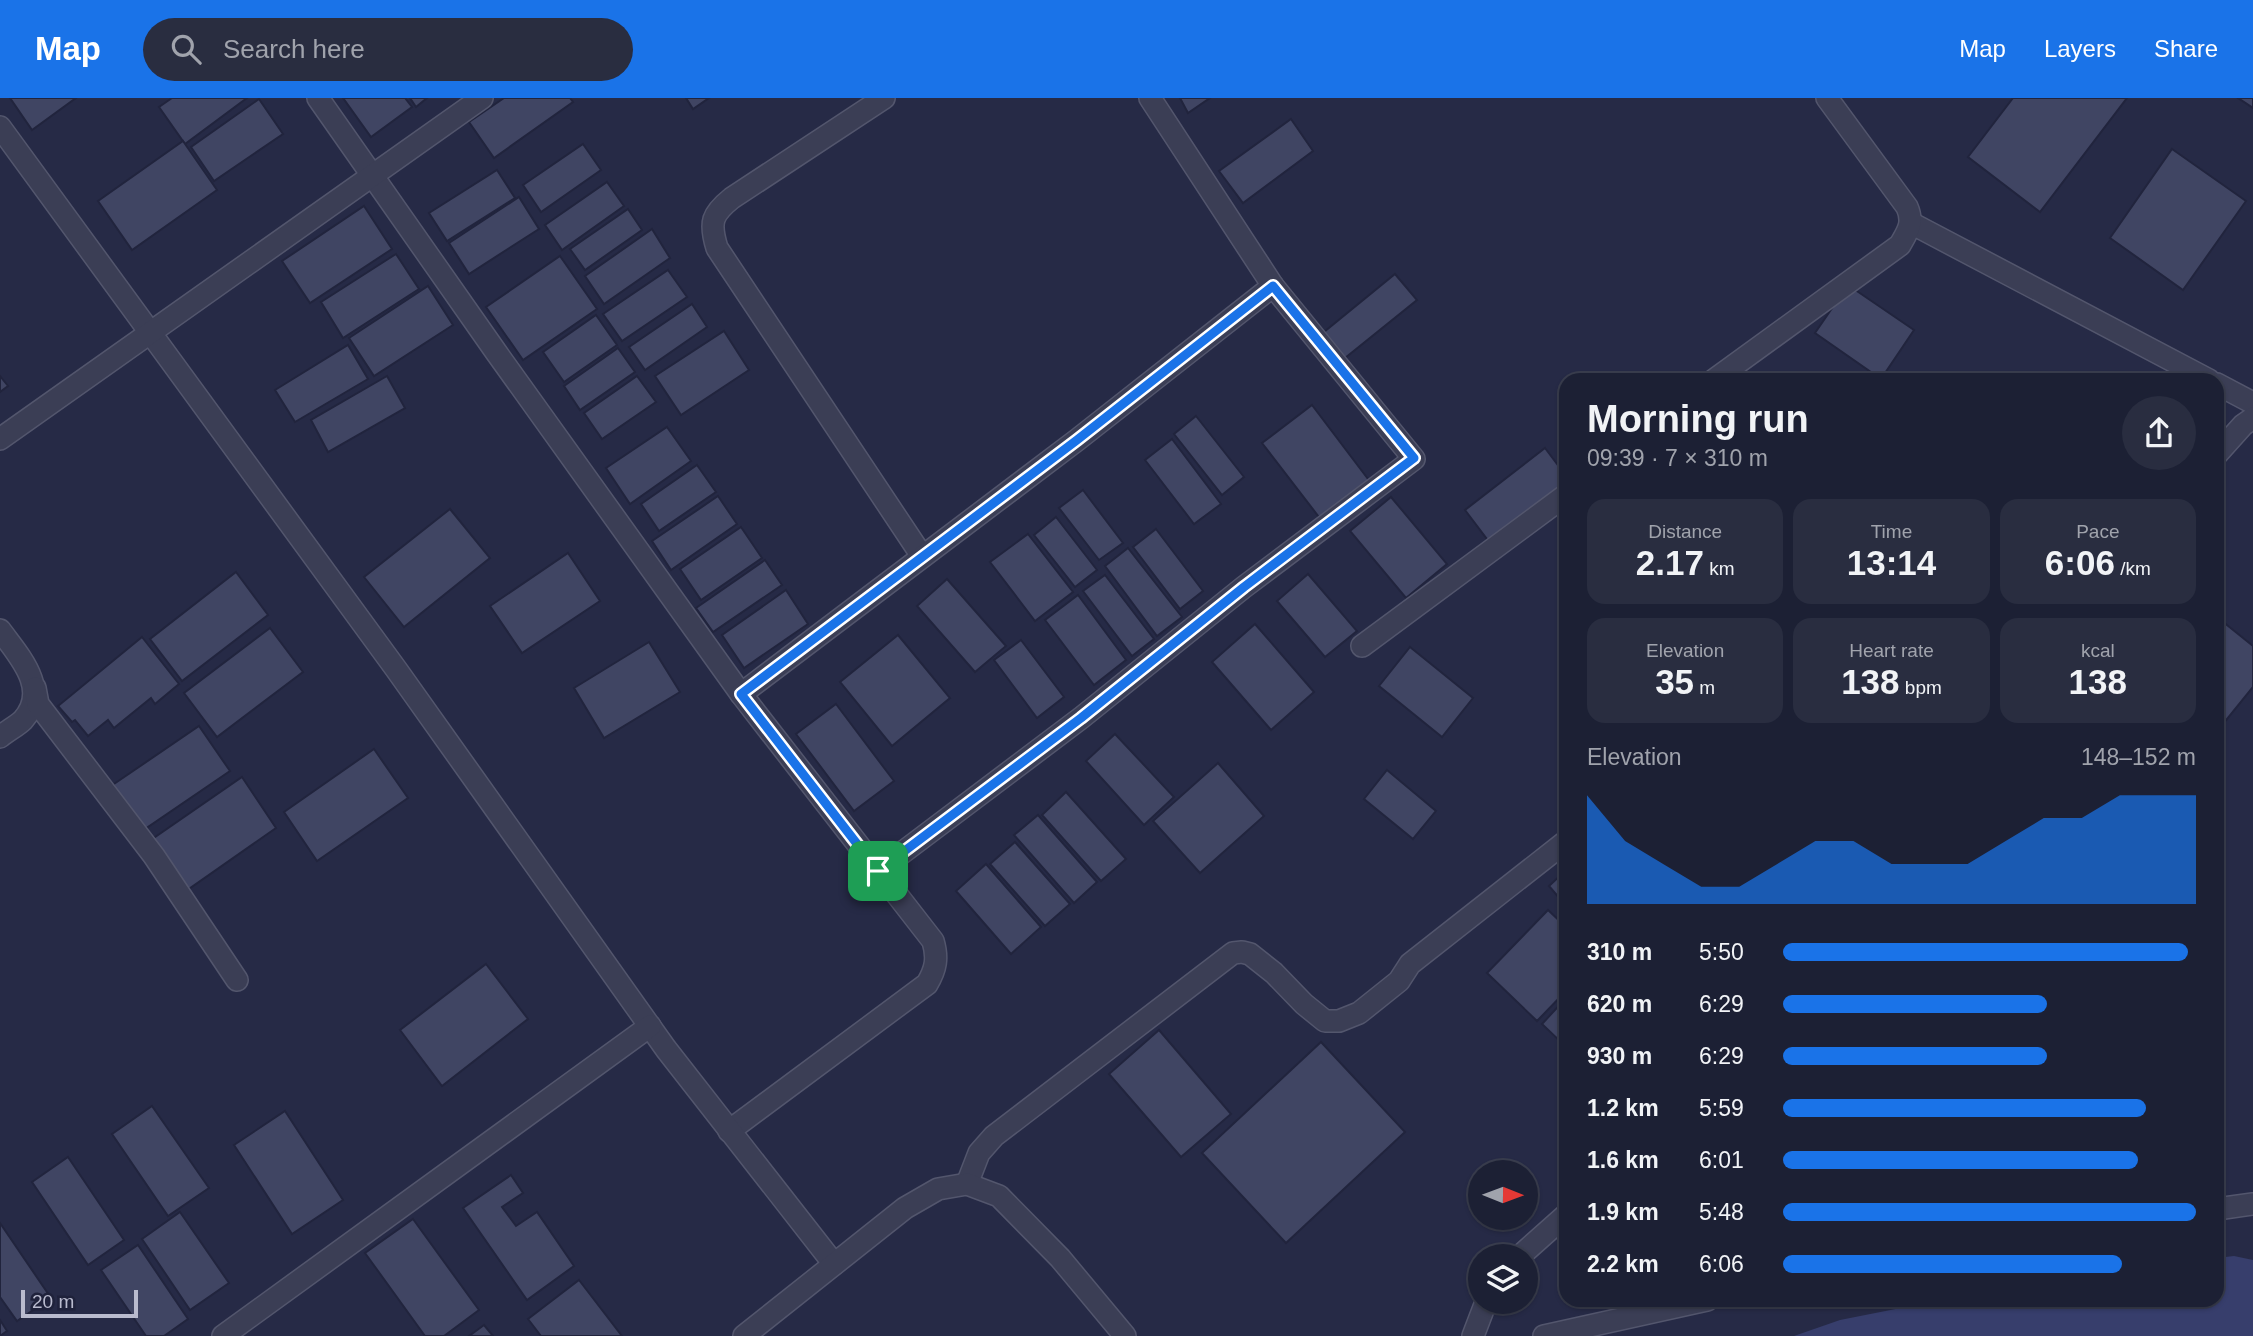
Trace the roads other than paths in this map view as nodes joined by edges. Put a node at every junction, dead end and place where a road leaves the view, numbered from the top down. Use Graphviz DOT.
graph roads {
  1 [pos="318,98"];
  2 [pos="482,98"];
  3 [pos="884,98"];
  4 [pos="1150,98"];
  5 [pos="1827,98"];
  6 [pos="0,127"];
  7 [pos="373,174"];
  8 [pos="1911,223"];
  9 [pos="1273,286"];
  10 [pos="150,331"];
  11 [pos="1724,373"];
  12 [pos="2195,373"];
  13 [pos="2224,388"];
  14 [pos="2253,403"];
  15 [pos="2253,418"];
  16 [pos="0,439"];
  17 [pos="2224,446"];
  18 [pos="1559,500"];
  19 [pos="922,556"];
  20 [pos="0,630"];
  21 [pos="1362,646"];
  22 [pos="35,688"];
  23 [pos="741,694"];
  24 [pos="0,737"];
  25 [pos="1559,847"];
  26 [pos="878,871"];
  27 [pos="237,980"];
  28 [pos="650,1027"];
  29 [pos="729,1131"];
  30 [pos="967,1184"];
  31 [pos="2253,1204"];
  32 [pos="2224,1208"];
  33 [pos="1559,1221"];
  34 [pos="1533,1244"];
  35 [pos="834,1264"];
  36 [pos="1675,1307"];
  37 [pos="1481,1314"];
  38 [pos="223,1336"];
  39 [pos="744,1336"];
  40 [pos="1125,1336"];
  41 [pos="1473,1336"];
  42 [pos="1544,1336"];
  1 -- 7 [label="street"];
  2 -- 7 [label="street"];
  3 -- 19 [label="street"];
  4 -- 9 [label="street"];
  5 -- 8 [label="street"];
  6 -- 10 [label="street"];
  7 -- 10 [label="street"];
  7 -- 23 [label="street"];
  8 -- 11 [label="street"];
  8 -- 12 [label="street"];
  9 -- 19 [label="street"];
  9 -- 26 [label="street"];
  10 -- 16 [label="street"];
  10 -- 28 [label="street"];
  13 -- 14 [label="street"];
  15 -- 17 [label="street"];
  18 -- 21 [label="street"];
  19 -- 23 [label="street"];
  20 -- 22 [label="street"];
  22 -- 24 [label="street"];
  22 -- 27 [label="street"];
  23 -- 26 [label="street"];
  25 -- 30 [label="street"];
  26 -- 29 [label="street"];
  28 -- 29 [label="street"];
  28 -- 38 [label="street"];
  29 -- 35 [label="street"];
  30 -- 35 [label="street"];
  30 -- 40 [label="street"];
  31 -- 32 [label="street"];
  33 -- 34 [label="street"];
  35 -- 39 [label="street"];
  36 -- 42 [label="street"];
  37 -- 41 [label="street"];
}
